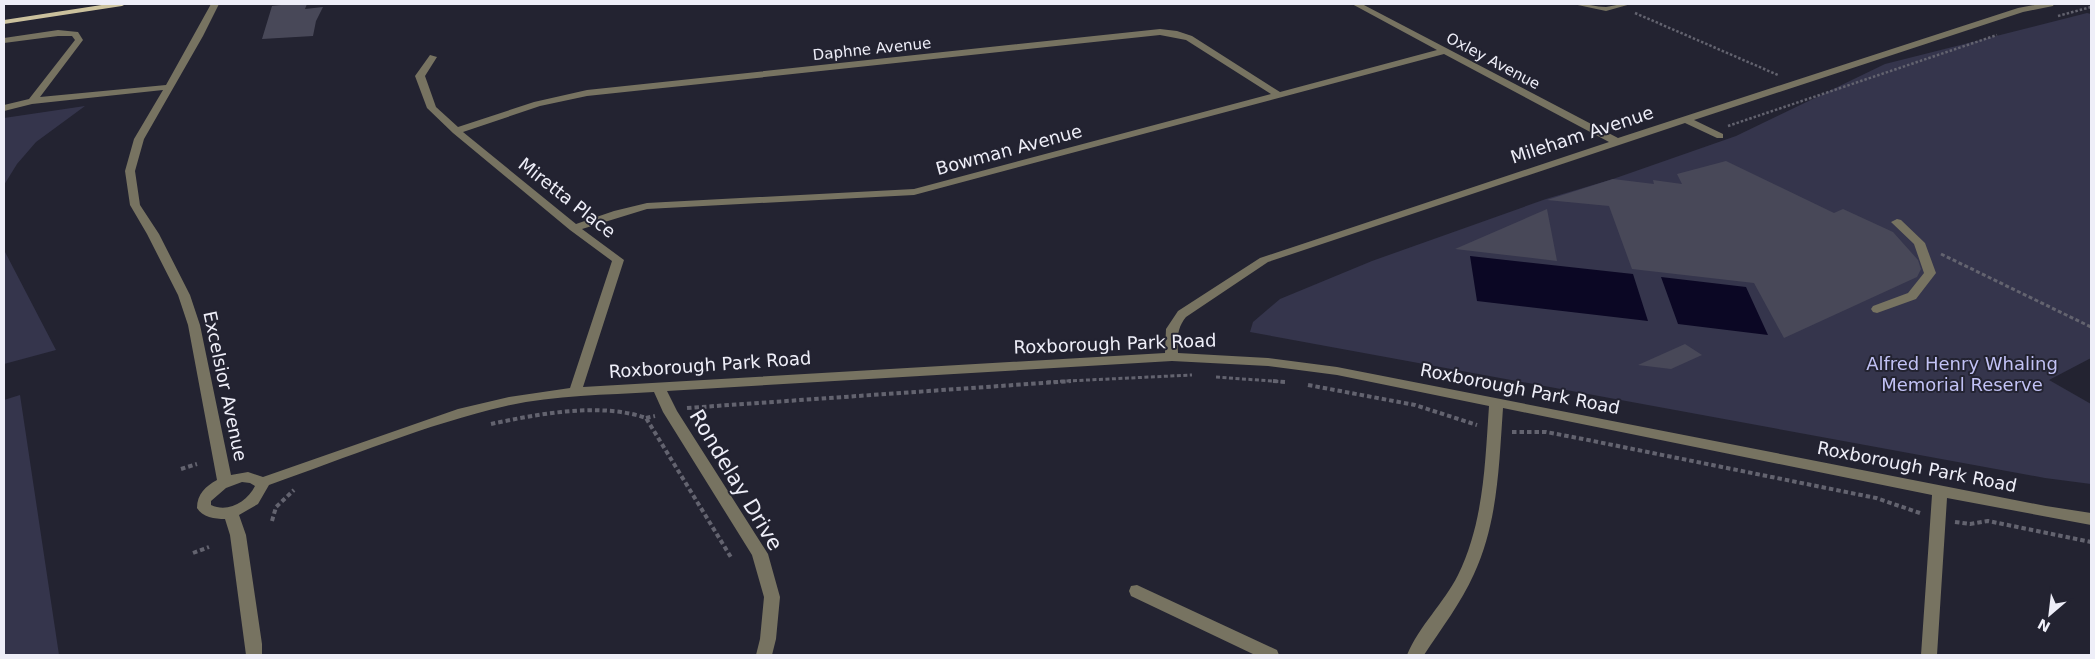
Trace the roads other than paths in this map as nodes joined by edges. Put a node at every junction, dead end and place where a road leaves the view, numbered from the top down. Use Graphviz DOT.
graph roads {
  1 [pos="122,4"];
  2 [pos="215,4"];
  3 [pos="1356,4"];
  4 [pos="1578,4"];
  5 [pos="2050,4"];
  6 [pos="1624,5"];
  7 [pos="1603,9"];
  8 [pos="1609,19"];
  9 [pos="4,22"];
  10 [pos="4,40"];
  11 [pos="1444,51"];
  12 [pos="433,57"];
  13 [pos="169,87"];
  14 [pos="1279,95"];
  15 [pos="32,101"];
  16 [pos="4,108"];
  17 [pos="1686,120"];
  18 [pos="456,131"];
  19 [pos="1716,134"];
  20 [pos="1617,142"];
  21 [pos="1897,222"];
  22 [pos="574,228"];
  23 [pos="1877,309"];
  24 [pos="1172,357"];
  25 [pos="658,387"];
  26 [pos="575,392"];
  27 [pos="1496,404"];
  28 [pos="225,482"];
  29 [pos="260,483"];
  30 [pos="1940,490"];
  31 [pos="231,512"];
  32 [pos="2091,519"];
  33 [pos="1137,591"];
  34 [pos="254,655"];
  35 [pos="764,655"];
  36 [pos="1271,655"];
  37 [pos="1415,655"];
  38 [pos="1929,655"];
  1 -- 9 [label="main road"];
  2 -- 13 [label="street, Excelsior Avenue"];
  3 -- 11 [label="street, Oxley Avenue"];
  4 -- 7 [label="street"];
  5 -- 17 [label="street, Mileham Avenue"];
  6 -- 7 [label="street"];
  7 -- 8 [label="street"];
  10 -- 15 [label="street"];
  11 -- 14 [label="street, Bowman Avenue"];
  11 -- 20 [label="street, Oxley Avenue"];
  12 -- 18 [label="street, Miretta Place"];
  13 -- 15 [label="street"];
  13 -- 28 [label="street, Excelsior Avenue"];
  14 -- 18 [label="street, Daphne Avenue"];
  14 -- 22 [label="street, Bowman Avenue"];
  15 -- 16 [label="street"];
  17 -- 19 [label="street"];
  17 -- 20 [label="street, Mileham Avenue"];
  18 -- 22 [label="street, Miretta Place"];
  20 -- 24 [label="street, Mileham Avenue"];
  21 -- 23 [label="street"];
  22 -- 26 [label="street, Miretta Place"];
  24 -- 25 [label="street, Roxborough Park Road"];
  24 -- 27 [label="street, Roxborough Park Road"];
  25 -- 26 [label="street, Roxborough Park Road"];
  25 -- 35 [label="street, Rondelay Drive"];
  26 -- 29 [label="street, Roxborough Park Road"];
  27 -- 30 [label="street, Roxborough Park Road"];
  27 -- 37 [label="street"];
  28 -- 29 [label="street"];
  28 -- 31 [label="street"];
  29 -- 31 [label="street"];
  30 -- 32 [label="street, Roxborough Park Road"];
  30 -- 38 [label="street"];
  31 -- 34 [label="street"];
  33 -- 36 [label="street"];
}
